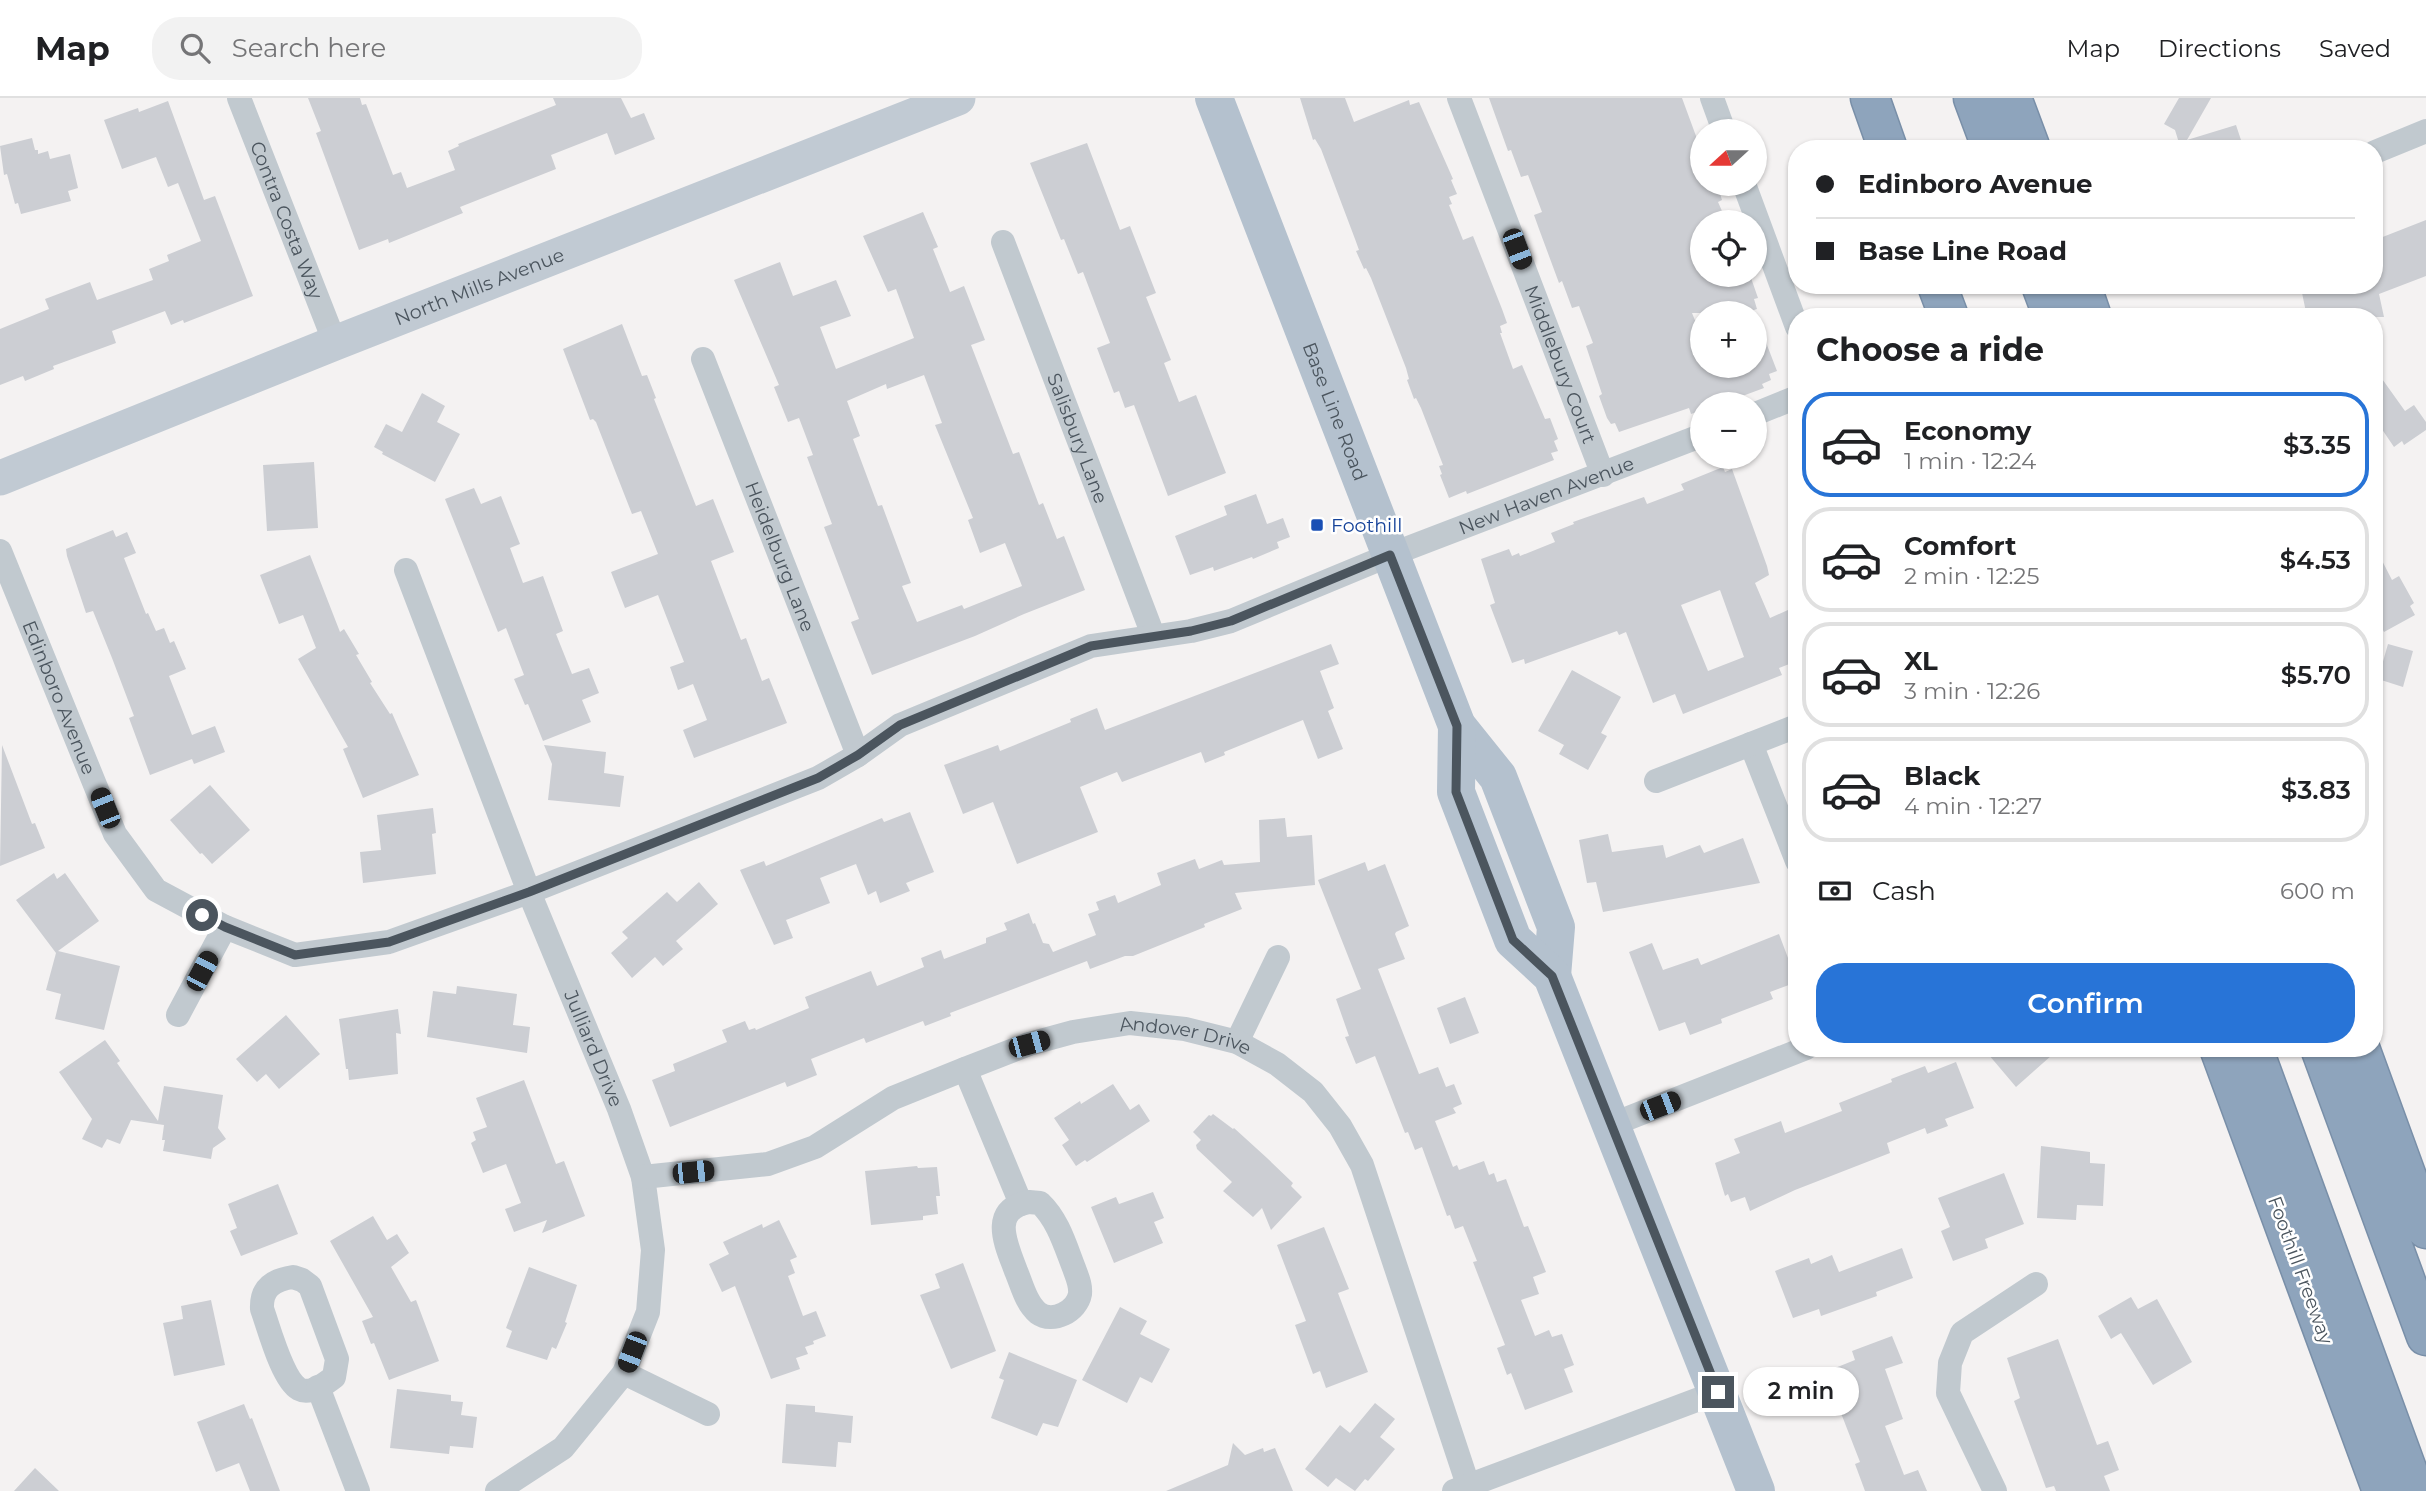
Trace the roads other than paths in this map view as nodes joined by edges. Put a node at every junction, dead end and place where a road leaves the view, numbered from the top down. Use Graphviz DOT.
graph roads {
  1 [pos="239,98"];
  2 [pos="958,98"];
  3 [pos="1214,98"];
  4 [pos="1459,98"];
  5 [pos="1712,98"];
  6 [pos="1870,98"];
  7 [pos="1973,98"];
  8 [pos="2012,98"];
  9 [pos="1720,119"];
  10 [pos="2426,131"];
  11 [pos="1885,140"];
  12 [pos="1989,140"];
  13 [pos="2028,140"];
  14 [pos="2383,149"];
  15 [pos="1748,196"];
  16 [pos="1003,242"];
  17 [pos="1790,308"];
  18 [pos="335,343"];
  19 [pos="703,359"];
  20 [pos="1788,401"];
  21 [pos="1767,409"];
  22 [pos="1690,440"];
  23 [pos="1604,475"];
  24 [pos="0,478"];
  25 [pos="0,551"];
  26 [pos="1390,555"];
  27 [pos="406,570"];
  28 [pos="1153,635"];
  29 [pos="1788,730"];
  30 [pos="1751,744"];
  31 [pos="858,755"];
  32 [pos="1656,781"];
  33 [pos="1788,837"];
  34 [pos="529,892"];
  35 [pos="225,927"];
  36 [pos="1278,957"];
  37 [pos="178,1015"];
  38 [pos="1237,1042"];
  39 [pos="1788,1055"];
  40 [pos="2222,1057"];
  41 [pos="2256,1057"];
  42 [pos="2323,1057"];
  43 [pos="2363,1057"];
  44 [pos="965,1069"];
  45 [pos="1611,1125"];
  46 [pos="643,1177"];
  47 [pos="1021,1203"];
  48 [pos="2426,1229"];
  49 [pos="2036,1284"];
  50 [pos="2426,1336"];
  51 [pos="624,1373"];
  52 [pos="318,1387"];
  53 [pos="1718,1392"];
  54 [pos="708,1414"];
  55 [pos="1464,1489"];
  56 [pos="358,1491"];
  57 [pos="497,1491"];
  58 [pos="1756,1491"];
  59 [pos="1995,1491"];
  60 [pos="2382,1491"];
  61 [pos="2415,1491"];
  1 -- 18 [label="street, Contra Costa Way"];
  2 -- 18 [label="main road, North Mills Avenue"];
  3 -- 26 [label="main road, Base Line Road"];
  4 -- 23 [label="street, Middlebury Court"];
  5 -- 9 [label="street"];
  6 -- 11 [label="highway"];
  7 -- 12 [label="highway"];
  8 -- 13 [label="highway"];
  10 -- 14 [label="street"];
  15 -- 17 [label="street"];
  16 -- 28 [label="street, Salisbury Lane"];
  18 -- 24 [label="main road, North Mills Avenue"];
  19 -- 31 [label="street, Heidelburg Lane"];
  20 -- 21 [label="street"];
  22 -- 23 [label="street, New Haven Avenue"];
  23 -- 26 [label="street, New Haven Avenue"];
  25 -- 35 [label="street, Edinboro Avenue"];
  26 -- 28 [label="street, Edinboro Avenue"];
  26 -- 45 [label="main road, Base Line Road"];
  27 -- 34 [label="street, Julliard Drive"];
  28 -- 31 [label="street, Edinboro Avenue"];
  29 -- 30 [label="street"];
  30 -- 32 [label="street"];
  30 -- 33 [label="street"];
  31 -- 34 [label="street, Edinboro Avenue"];
  34 -- 35 [label="street, Edinboro Avenue"];
  34 -- 46 [label="street, Julliard Drive"];
  35 -- 37 [label="street"];
  36 -- 38 [label="street"];
  38 -- 44 [label="street, Andover Drive"];
  38 -- 55 [label="street, Andover Drive"];
  39 -- 45 [label="street"];
  40 -- 60 [label="highway, Foothill Freeway"];
  41 -- 61 [label="highway"];
  42 -- 50 [label="highway"];
  43 -- 48 [label="highway"];
  44 -- 46 [label="street, Andover Drive"];
  44 -- 47 [label="street"];
  45 -- 53 [label="main road, Base Line Road"];
  46 -- 51 [label="street, Julliard Drive"];
  49 -- 59 [label="street"];
  51 -- 54 [label="street"];
  51 -- 57 [label="street, Julliard Drive"];
  52 -- 56 [label="street"];
  53 -- 55 [label="street"];
  53 -- 58 [label="main road, Base Line Road"];
}
